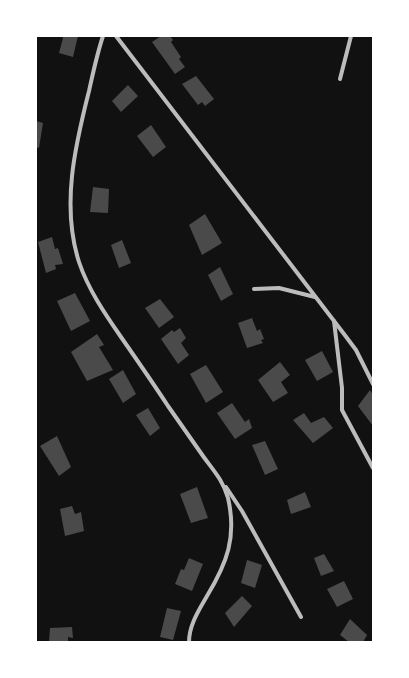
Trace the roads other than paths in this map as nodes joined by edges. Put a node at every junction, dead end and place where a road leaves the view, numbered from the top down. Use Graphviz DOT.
graph roads {
  1 [pos="103,36"];
  2 [pos="116,36"];
  3 [pos="351,36"];
  4 [pos="340,79"];
  5 [pos="254,289"];
  6 [pos="316,297"];
  7 [pos="334,320"];
  8 [pos="373,384"];
  9 [pos="373,468"];
  10 [pos="222,482"];
  11 [pos="301,617"];
  12 [pos="189,642"];
  1 -- 10 [label="street"];
  2 -- 6 [label="street"];
  3 -- 4 [label="street"];
  5 -- 6 [label="street"];
  6 -- 7 [label="street"];
  7 -- 8 [label="street"];
  7 -- 9 [label="street"];
  10 -- 11 [label="street"];
  10 -- 12 [label="street"];
}
